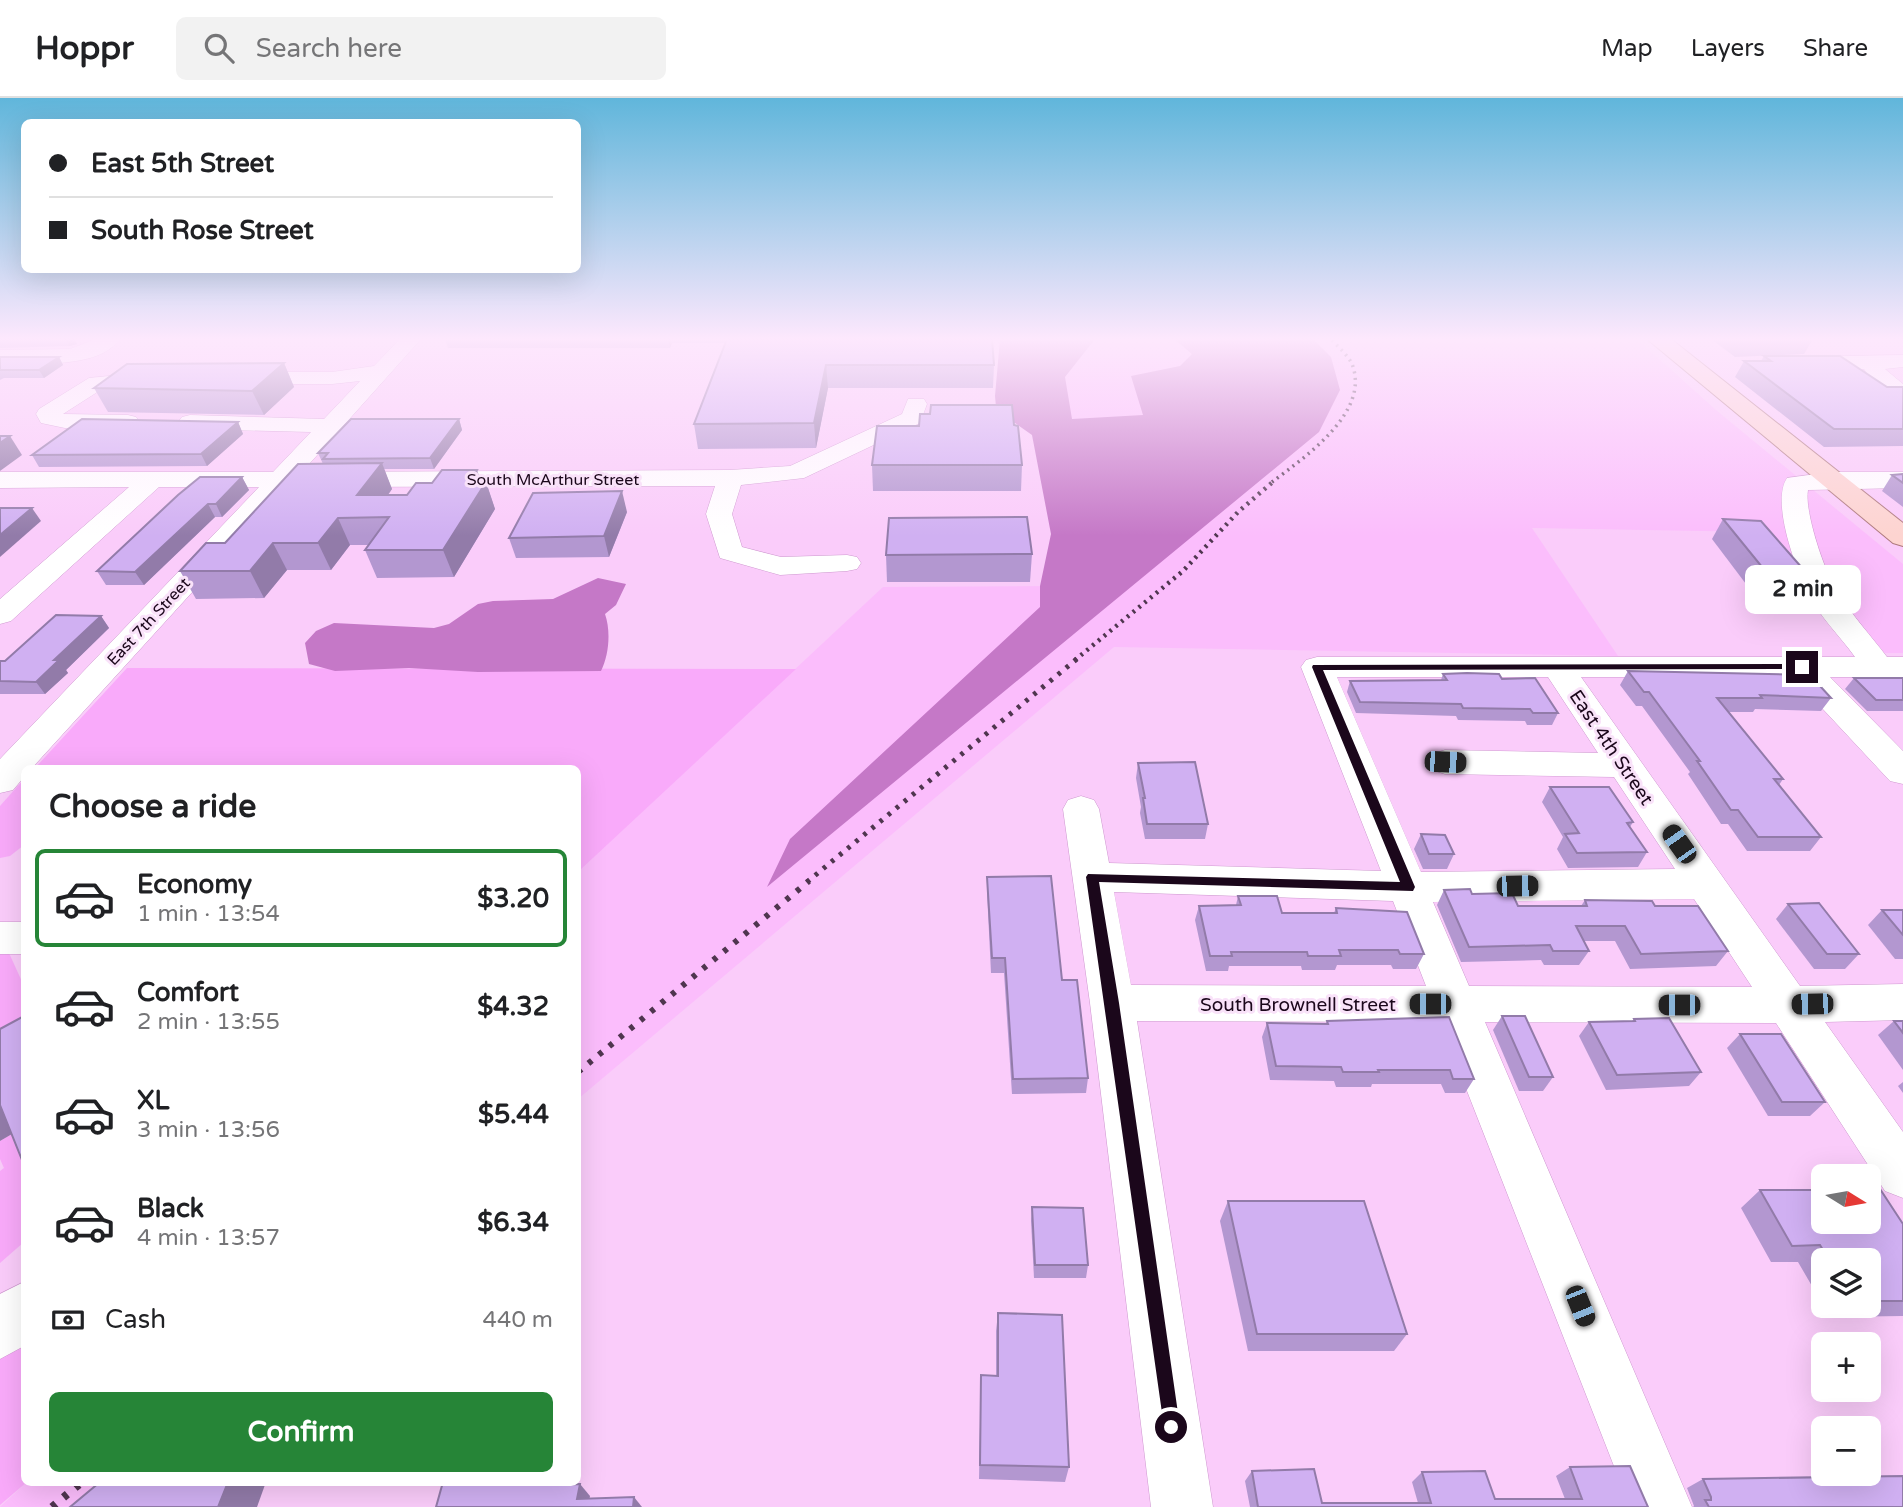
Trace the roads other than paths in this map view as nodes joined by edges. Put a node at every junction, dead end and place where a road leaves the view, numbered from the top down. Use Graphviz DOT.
graph roads {
  1 [pos="916,404"];
  2 [pos="62,405"];
  3 [pos="306,405"];
  4 [pos="350,405"];
  5 [pos="1739,405"];
  6 [pos="288,423"];
  7 [pos="330,426"];
  8 [pos="730,478"];
  9 [pos="280,479"];
  10 [pos="12,480"];
  11 [pos="152,480"];
  12 [pos="1831,480"];
  13 [pos="1903,480"];
  14 [pos="0,499"];
  15 [pos="1903,537"];
  16 [pos="847,563"];
  17 [pos="0,615"];
  18 [pos="1558,667"];
  19 [pos="1802,667"];
  20 [pos="1890,667"];
  21 [pos="1445,762"];
  22 [pos="1624,765"];
  23 [pos="1903,772"];
  24 [pos="0,781"];
  25 [pos="1081,809"];
  26 [pos="1092,877"];
  27 [pos="1706,884"];
  28 [pos="1408,887"];
  29 [pos="0,938"];
  30 [pos="21,938"];
  31 [pos="1903,1002"];
  32 [pos="1112,1003"];
  33 [pos="1457,1004"];
  34 [pos="1790,1005"];
  35 [pos="1903,1174"];
  36 [pos="21,1312"];
  37 [pos="0,1331"];
  38 [pos="1182,1507"];
  39 [pos="1661,1507"];
  1 -- 8 [label="street, South McArthur Street"];
  2 -- 6 [label="street"];
  3 -- 6 [label="street"];
  4 -- 7 [label="street, East 7th Street"];
  5 -- 12 [label="main road"];
  6 -- 7 [label="street"];
  7 -- 9 [label="street, East 7th Street"];
  8 -- 9 [label="street, South McArthur Street"];
  8 -- 16 [label="street"];
  9 -- 11 [label="street, South McArthur Street"];
  9 -- 24 [label="street, East 7th Street"];
  10 -- 11 [label="street, South McArthur Street"];
  10 -- 14 [label="street"];
  11 -- 17 [label="street"];
  12 -- 13 [label="street"];
  12 -- 15 [label="main road"];
  12 -- 20 [label="lane"];
  18 -- 19 [label="street"];
  18 -- 22 [label="street, East 4th Street"];
  18 -- 28 [label="street"];
  19 -- 20 [label="street"];
  19 -- 23 [label="street"];
  21 -- 22 [label="street"];
  22 -- 27 [label="street, East 4th Street"];
  25 -- 26 [label="street"];
  26 -- 28 [label="street"];
  26 -- 32 [label="street"];
  27 -- 28 [label="street"];
  27 -- 34 [label="street, East 4th Street"];
  28 -- 33 [label="street"];
  29 -- 30 [label="street"];
  31 -- 34 [label="street, South Brownell Street"];
  32 -- 33 [label="street, South Brownell Street"];
  32 -- 38 [label="street"];
  33 -- 34 [label="street, South Brownell Street"];
  33 -- 39 [label="street"];
  34 -- 35 [label="street, East 4th Street"];
  36 -- 37 [label="street"];
}
